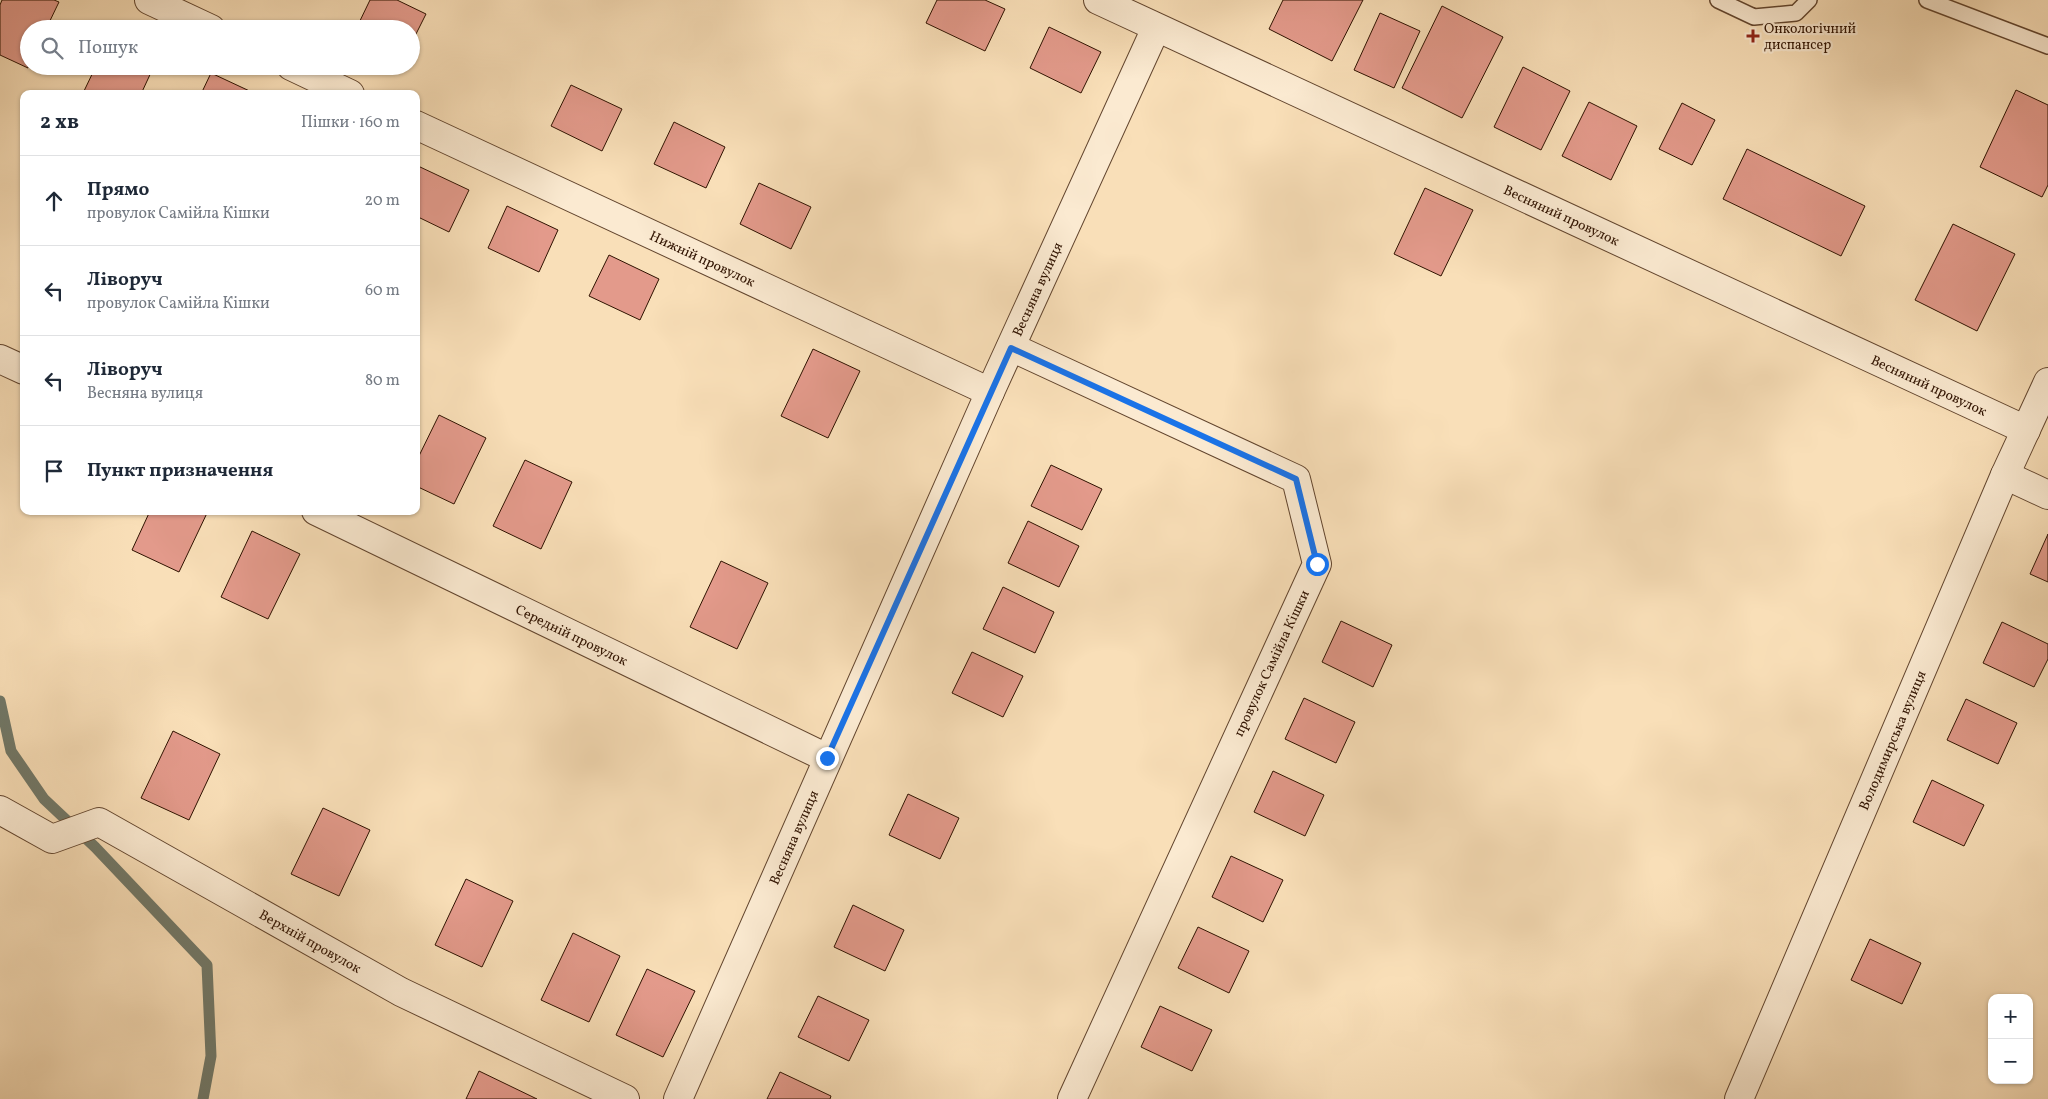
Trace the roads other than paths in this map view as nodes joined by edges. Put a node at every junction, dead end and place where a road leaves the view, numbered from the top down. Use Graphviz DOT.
graph roads {
  1 [pos="149,0"];
  2 [pos="1098,0"];
  3 [pos="1718,0"];
  4 [pos="1809,0"];
  5 [pos="1927,0"];
  6 [pos="192,20"];
  7 [pos="1156,28"];
  8 [pos="2048,46"];
  9 [pos="310,75"];
  10 [pos="342,90"];
  11 [pos="420,127"];
  12 [pos="1011,348"];
  13 [pos="0,358"];
  14 [pos="20,368"];
  15 [pos="2048,382"];
  16 [pos="990,392"];
  17 [pos="2026,430"];
  18 [pos="2005,475"];
  19 [pos="2048,495"];
  20 [pos="324,515"];
  21 [pos="827,758"];
  22 [pos="0,810"];
  23 [pos="625,1099"];
  24 [pos="678,1099"];
  25 [pos="1072,1099"];
  26 [pos="1739,1099"];
  1 -- 6 [label="street"];
  2 -- 7 [label="street, Весняний провулок"];
  3 -- 4 [label="lane"];
  5 -- 8 [label="lane"];
  7 -- 12 [label="street, Весняна вулиця"];
  7 -- 17 [label="street, Весняний провулок"];
  9 -- 10 [label="street"];
  11 -- 16 [label="street, Нижній провулок"];
  12 -- 16 [label="street, Весняна вулиця"];
  12 -- 25 [label="street, провулок Самійла Кішки"];
  13 -- 14 [label="street"];
  15 -- 17 [label="street, Володимирська вулиця"];
  16 -- 21 [label="street, Весняна вулиця"];
  17 -- 18 [label="street, Володимирська вулиця"];
  18 -- 19 [label="street"];
  18 -- 26 [label="street, Володимирська вулиця"];
  20 -- 21 [label="street, Середній провулок"];
  21 -- 24 [label="street, Весняна вулиця"];
  22 -- 23 [label="street, Верхній провулок"];
}
